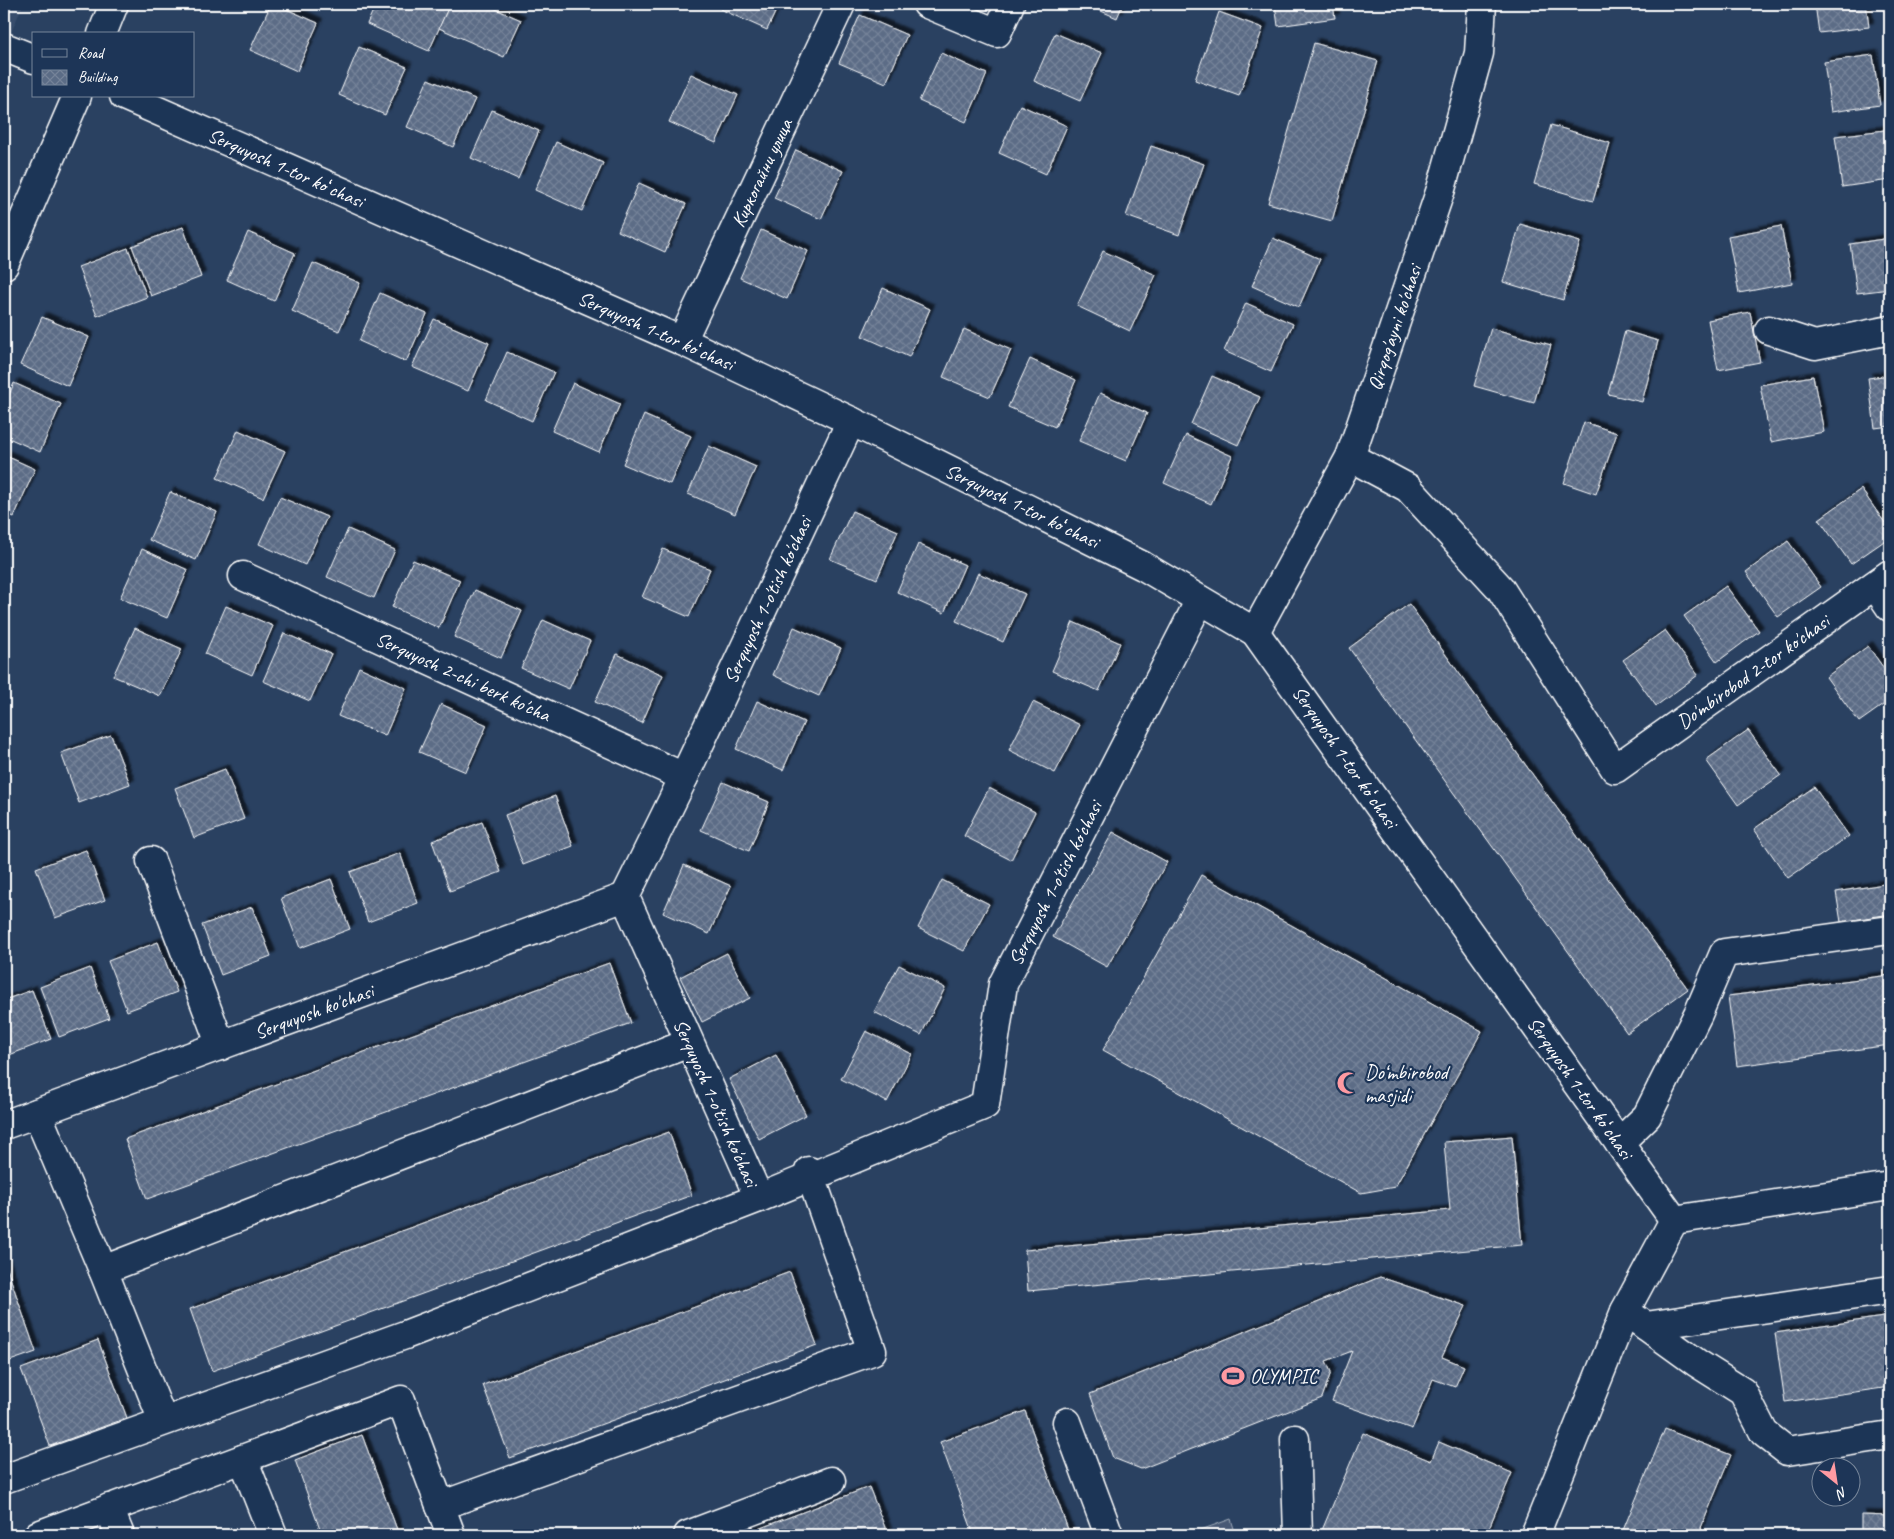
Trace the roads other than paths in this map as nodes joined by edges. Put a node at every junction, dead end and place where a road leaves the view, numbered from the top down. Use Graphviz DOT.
graph roads {
  1 [pos="114,4"];
  2 [pos="841,4"];
  3 [pos="927,4"];
  4 [pos="1010,4"];
  5 [pos="1482,4"];
  6 [pos="103,32"];
  7 [pos="4,47"];
  8 [pos="32,58"];
  9 [pos="76,98"];
  10 [pos="129,98"];
  11 [pos="4,265"];
  12 [pos="1769,330"];
  13 [pos="1890,330"];
  14 [pos="682,342"];
  15 [pos="851,421"];
  16 [pos="1350,457"];
  17 [pos="243,576"];
  18 [pos="1883,579"];
  19 [pos="1200,600"];
  20 [pos="1890,607"];
  21 [pos="1256,632"];
  22 [pos="684,777"];
  23 [pos="151,861"];
  24 [pos="625,897"];
  25 [pos="1890,930"];
  26 [pos="689,1042"];
  27 [pos="221,1046"];
  28 [pos="37,1113"];
  29 [pos="4,1125"];
  30 [pos="1619,1143"];
  31 [pos="809,1171"];
  32 [pos="1890,1186"];
  33 [pos="759,1198"];
  34 [pos="1674,1220"];
  35 [pos="103,1270"];
  36 [pos="1890,1290"];
  37 [pos="1635,1318"];
  38 [pos="164,1421"];
  39 [pos="1067,1422"];
  40 [pos="1890,1435"];
  41 [pos="1295,1439"];
  42 [pos="243,1459"];
  43 [pos="4,1479"];
  44 [pos="831,1481"];
  45 [pos="440,1506"];
  46 [pos="109,1508"];
  47 [pos="38,1535"];
  48 [pos="120,1535"];
  49 [pos="273,1535"];
  50 [pos="451,1535"];
  51 [pos="688,1535"];
  52 [pos="1109,1535"];
  53 [pos="1298,1535"];
  54 [pos="1534,1535"];
  1 -- 6 [label="street"];
  2 -- 14 [label="street, Киркогайни улица"];
  3 -- 4 [label="street"];
  5 -- 16 [label="street, Qirqog'ayni ko'chasi"];
  7 -- 8 [label="street"];
  9 -- 11 [label="street"];
  10 -- 14 [label="street, Serquyosh 1-tor koʻchasi"];
  12 -- 13 [label="street"];
  14 -- 15 [label="street, Serquyosh 1-tor koʻchasi"];
  15 -- 19 [label="street, Serquyosh 1-tor koʻchasi"];
  15 -- 22 [label="street, Serquyosh 1-o'tish ko'chasi"];
  16 -- 18 [label="street, Do'mbirobod 2-tor ko'chasi"];
  16 -- 21 [label="street, Qirqog'ayni ko'chasi"];
  17 -- 22 [label="street, Serquyosh 2-chi berk ko'cha"];
  18 -- 20 [label="street"];
  19 -- 21 [label="street, Serquyosh 1-tor koʻchasi"];
  19 -- 33 [label="street, Serquyosh 1-o'tish ko'chasi"];
  21 -- 30 [label="street, Serquyosh 1-tor koʻchasi"];
  22 -- 24 [label="street, Serquyosh 1-o'tish ko'chasi"];
  23 -- 27 [label="street"];
  24 -- 26 [label="street, Serquyosh 1-o'tish ko'chasi"];
  24 -- 27 [label="street, Serquyosh ko'chasi"];
  25 -- 30 [label="street"];
  26 -- 33 [label="street, Serquyosh 1-o'tish ko'chasi"];
  26 -- 35 [label="street"];
  27 -- 28 [label="street, Serquyosh ko'chasi"];
  28 -- 29 [label="street, Serquyosh ko'chasi"];
  28 -- 35 [label="street"];
  30 -- 34 [label="street, Serquyosh 1-tor koʻchasi"];
  31 -- 45 [label="street"];
  32 -- 34 [label="street"];
  33 -- 38 [label="street"];
  34 -- 37 [label="street"];
  35 -- 38 [label="street"];
  36 -- 37 [label="street"];
  37 -- 40 [label="street"];
  37 -- 54 [label="street"];
  38 -- 43 [label="street"];
  39 -- 52 [label="street"];
  41 -- 53 [label="street"];
  42 -- 45 [label="street"];
  42 -- 46 [label="street"];
  42 -- 49 [label="street"];
  44 -- 51 [label="street"];
  45 -- 50 [label="street"];
  46 -- 47 [label="street"];
  46 -- 48 [label="street"];
}
